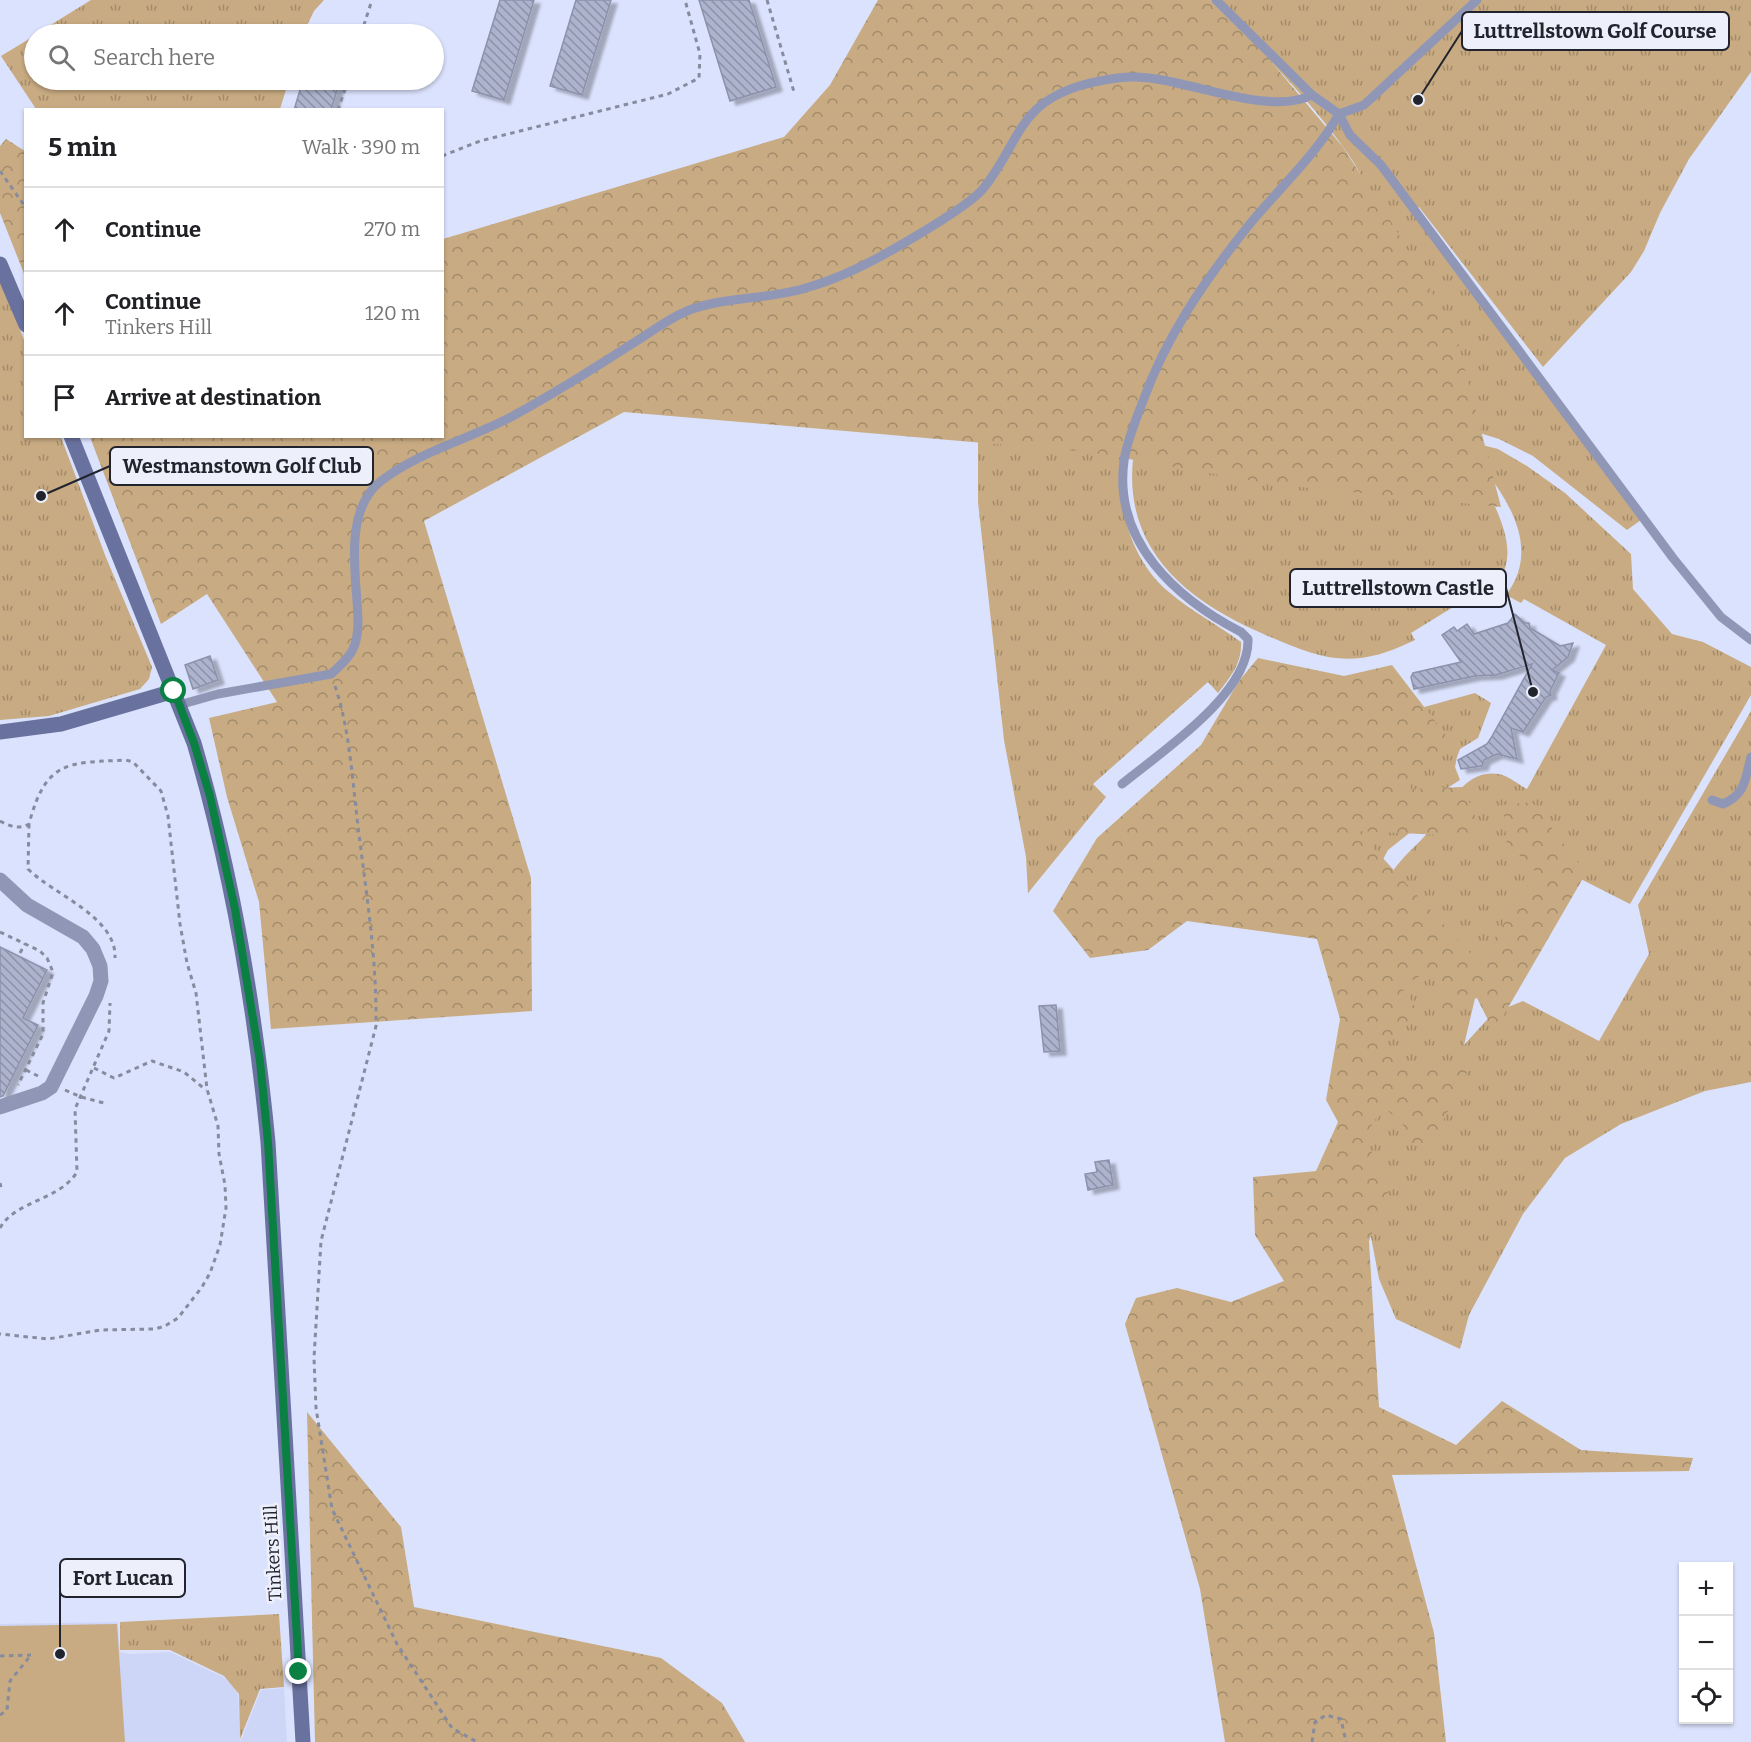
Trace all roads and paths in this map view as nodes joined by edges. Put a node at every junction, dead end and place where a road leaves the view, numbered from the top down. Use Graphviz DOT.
graph roads {
  1 [pos="372,0"];
  2 [pos="685,0"];
  3 [pos="767,0"];
  4 [pos="1216,0"];
  5 [pos="1477,0"];
  6 [pos="364,24"];
  7 [pos="345,90"];
  8 [pos="794,92"];
  9 [pos="1312,95"];
  10 [pos="340,108"];
  11 [pos="1339,114"];
  12 [pos="444,155"];
  13 [pos="0,171"];
  14 [pos="24,205"];
  15 [pos="0,264"];
  16 [pos="24,320"];
  17 [pos="73,438"];
  18 [pos="1751,640"];
  19 [pos="331,674"];
  20 [pos="177,698"];
  21 [pos="0,732"];
  22 [pos="1751,757"];
  23 [pos="1122,784"];
  24 [pos="1712,800"];
  25 [pos="0,822"];
  26 [pos="0,880"];
  27 [pos="0,932"];
  28 [pos="25,944"];
  29 [pos="20,953"];
  30 [pos="94,1068"];
  31 [pos="13,1089"];
  32 [pos="208,1092"];
  33 [pos="0,1107"];
  34 [pos="0,1334"];
  35 [pos="0,1656"];
  36 [pos="0,1715"];
  37 [pos="303,1742"];
  38 [pos="477,1742"];
  39 [pos="1312,1742"];
  40 [pos="1346,1742"];
  1 -- 6 [label="path"];
  2 -- 12 [label="path"];
  3 -- 8 [label="path"];
  4 -- 9 [label="lane"];
  5 -- 11 [label="lane"];
  7 -- 10 [label="path"];
  9 -- 11 [label="lane"];
  9 -- 19 [label="lane"];
  11 -- 18 [label="lane"];
  11 -- 23 [label="lane"];
  13 -- 14 [label="path"];
  15 -- 16 [label="main road"];
  17 -- 20 [label="main road, Tinkers Hill"];
  19 -- 20 [label="lane"];
  19 -- 38 [label="path"];
  20 -- 21 [label="main road"];
  20 -- 37 [label="main road, Tinkers Hill"];
  22 -- 24 [label="lane"];
  25 -- 32 [label="path"];
  26 -- 33 [label="street"];
  27 -- 28 [label="path"];
  28 -- 29 [label="path"];
  28 -- 31 [label="path"];
  30 -- 32 [label="path"];
  32 -- 34 [label="path"];
  35 -- 36 [label="path"];
  39 -- 40 [label="path"];
}
